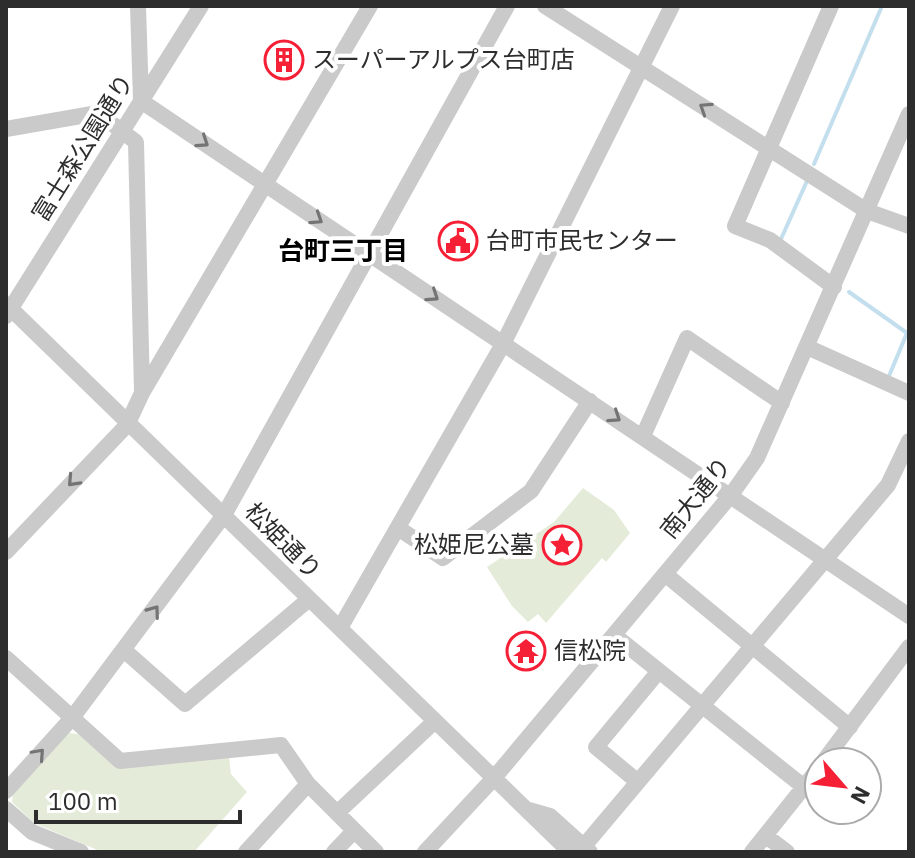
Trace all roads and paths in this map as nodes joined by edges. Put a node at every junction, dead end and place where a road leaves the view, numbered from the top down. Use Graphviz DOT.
graph roads {
  1 [pos="138,6"];
  2 [pos="201,6"];
  3 [pos="370,6"];
  4 [pos="507,6"];
  5 [pos="545,6"];
  6 [pos="672,6"];
  7 [pos="831,6"];
  8 [pos="642,67"];
  9 [pos="141,101"];
  10 [pos="909,114"];
  11 [pos="6,129"];
  12 [pos="122,131"];
  13 [pos="768,148"];
  14 [pos="265,185"];
  15 [pos="867,211"];
  16 [pos="909,226"];
  17 [pos="369,252"];
  18 [pos="834,287"];
  19 [pos="8,310"];
  20 [pos="503,344"];
  21 [pos="807,347"];
  22 [pos="142,393"];
  23 [pos="909,393"];
  24 [pos="590,401"];
  25 [pos="782,403"];
  26 [pos="127,425"];
  27 [pos="643,436"];
  28 [pos="909,441"];
  29 [pos="731,495"];
  30 [pos="224,515"];
  31 [pos="398,528"];
  32 [pos="6,552"];
  33 [pos="827,562"];
  34 [pos="665,574"];
  35 [pos="308,600"];
  36 [pos="909,616"];
  37 [pos="340,628"];
  38 [pos="614,635"];
  39 [pos="909,647"];
  40 [pos="753,648"];
  41 [pos="125,651"];
  42 [pos="6,658"];
  43 [pos="659,671"];
  44 [pos="703,706"];
  45 [pos="72,718"];
  46 [pos="435,721"];
  47 [pos="850,727"];
  48 [pos="835,746"];
  49 [pos="494,778"];
  50 [pos="638,782"];
  51 [pos="308,784"];
  52 [pos="803,786"];
  53 [pos="803,788"];
  54 [pos="6,791"];
  55 [pos="6,809"];
  56 [pos="337,813"];
  57 [pos="353,832"];
  58 [pos="766,836"];
  59 [pos="576,850"];
  60 [pos="81,852"];
  61 [pos="246,852"];
  62 [pos="334,852"];
  63 [pos="376,852"];
  64 [pos="425,852"];
  65 [pos="752,852"];
  66 [pos="787,852"];
  1 -- 9 [label="street"];
  2 -- 9 [label="street, 富士森公園通り"];
  3 -- 14 [label="street"];
  4 -- 17 [label="street"];
  5 -- 8 [label="street"];
  6 -- 8 [label="street"];
  7 -- 13 [label="street"];
  13 -- 8 [label="street, one-way"];
  8 -- 20 [label="street"];
  9 -- 12 [label="street, 富士森公園通り"];
  9 -- 14 [label="street, one-way"];
  10 -- 15 [label="street, 南大通り"];
  11 -- 12 [label="street"];
  12 -- 19 [label="street, 富士森公園通り"];
  12 -- 22 [label="street"];
  13 -- 15 [label="street"];
  13 -- 18 [label="street"];
  14 -- 17 [label="street, one-way"];
  14 -- 22 [label="street"];
  15 -- 16 [label="street"];
  15 -- 18 [label="street, 南大通り"];
  17 -- 20 [label="street, one-way"];
  17 -- 30 [label="street"];
  18 -- 21 [label="street, 南大通り"];
  19 -- 26 [label="street, 松姫通り"];
  20 -- 24 [label="street"];
  20 -- 31 [label="street"];
  21 -- 23 [label="street"];
  21 -- 25 [label="street, 南大通り"];
  22 -- 26 [label="street"];
  24 -- 27 [label="street, one-way"];
  24 -- 31 [label="street"];
  25 -- 27 [label="street"];
  25 -- 29 [label="street, 南大通り"];
  26 -- 30 [label="street, 松姫通り"];
  26 -- 32 [label="street, one-way"];
  27 -- 29 [label="street"];
  28 -- 33 [label="street"];
  29 -- 33 [label="street"];
  29 -- 34 [label="street, 南大通り"];
  30 -- 35 [label="street, 松姫通り"];
  41 -- 30 [label="street, one-way"];
  31 -- 37 [label="street"];
  33 -- 36 [label="street"];
  33 -- 40 [label="street"];
  34 -- 38 [label="street, 南大通り"];
  34 -- 40 [label="street"];
  35 -- 37 [label="street, 松姫通り"];
  35 -- 41 [label="street"];
  37 -- 46 [label="street, 松姫通り"];
  38 -- 43 [label="street"];
  38 -- 49 [label="street, 南大通り"];
  39 -- 47 [label="street"];
  40 -- 44 [label="street"];
  40 -- 47 [label="street"];
  41 -- 45 [label="street"];
  42 -- 45 [label="street"];
  43 -- 44 [label="street"];
  43 -- 50 [label="street"];
  44 -- 50 [label="street"];
  44 -- 52 [label="street"];
  45 -- 51 [label="street"];
  54 -- 45 [label="street, one-way"];
  46 -- 49 [label="street, 松姫通り"];
  46 -- 56 [label="street"];
  47 -- 48 [label="street"];
  49 -- 59 [label="street, 松姫通り"];
  49 -- 64 [label="street, 南大通り"];
  50 -- 59 [label="street"];
  51 -- 56 [label="street"];
  51 -- 61 [label="street"];
  53 -- 58 [label="street"];
  55 -- 60 [label="street"];
  56 -- 57 [label="street"];
  57 -- 62 [label="street"];
  57 -- 63 [label="street"];
  58 -- 65 [label="street"];
  58 -- 66 [label="street"];
}
